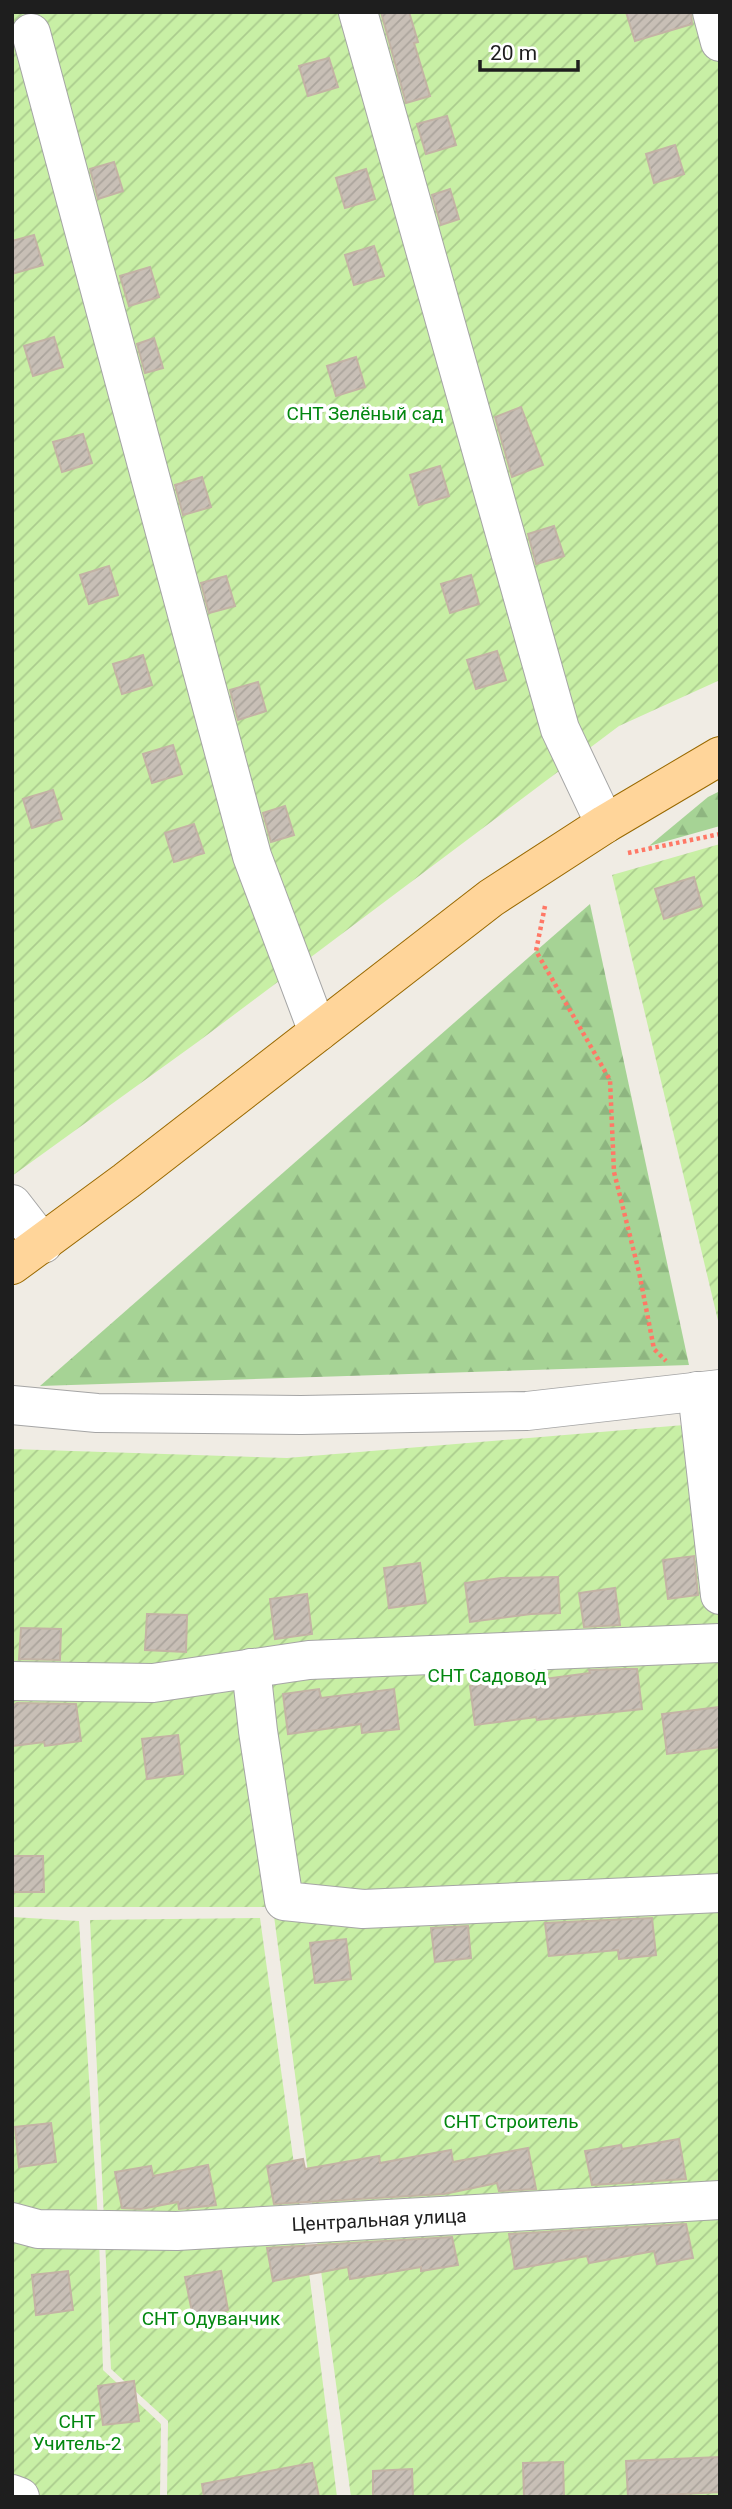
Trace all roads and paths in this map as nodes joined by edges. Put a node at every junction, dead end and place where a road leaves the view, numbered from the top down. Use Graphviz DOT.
graph roads {
  1 [pos="358,12"];
  2 [pos="712,12"];
  3 [pos="31,33"];
  4 [pos="720,42"];
  5 [pos="720,756"];
  6 [pos="605,824"];
  7 [pos="553,857"];
  8 [pos="318,1032"];
  9 [pos="12,1204"];
  10 [pos="27,1255"];
  11 [pos="708,1390"];
  12 [pos="12,1405"];
  13 [pos="720,1595"];
  14 [pos="720,1643"];
  15 [pos="251,1668"];
  16 [pos="12,1681"];
  17 [pos="720,1894"];
  18 [pos="720,2200"];
  19 [pos="25,2226"];
  20 [pos="12,2494"];
  21 [pos="20,2497"];
  1 -- 6 [label="street"];
  2 -- 4 [label="street"];
  3 -- 8 [label="street"];
  5 -- 6 [label="main road"];
  6 -- 7 [label="main road"];
  7 -- 8 [label="main road"];
  7 -- 11 [label="path"];
  8 -- 10 [label="main road"];
  9 -- 10 [label="street"];
  11 -- 12 [label="street"];
  11 -- 13 [label="street"];
  14 -- 15 [label="street"];
  15 -- 16 [label="street"];
  15 -- 17 [label="street"];
  18 -- 19 [label="street, Центральная улица"];
  20 -- 21 [label="street"];
}
